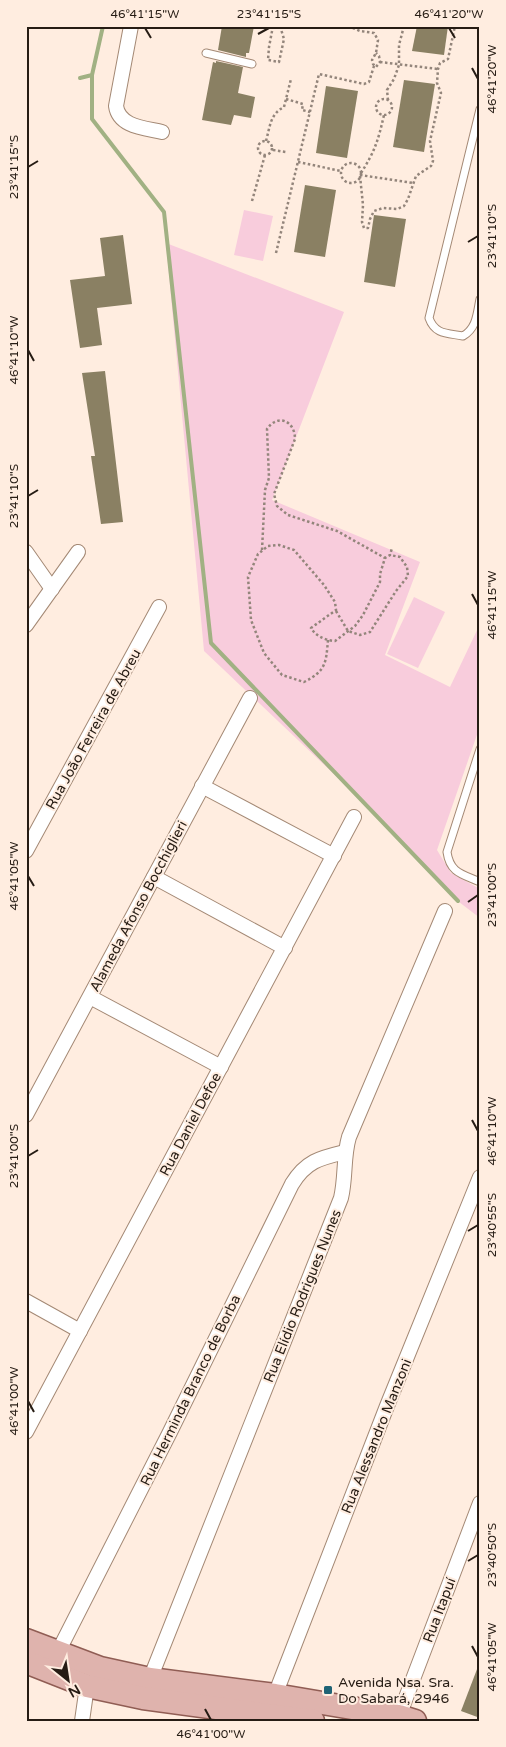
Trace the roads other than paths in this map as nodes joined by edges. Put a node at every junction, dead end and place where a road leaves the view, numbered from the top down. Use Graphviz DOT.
graph roads {
  1 [pos="131,26"];
  2 [pos="206,53"];
  3 [pos="252,64"];
  4 [pos="480,109"];
  5 [pos="162,132"];
  6 [pos="480,299"];
  7 [pos="26,552"];
  8 [pos="78,552"];
  9 [pos="52,589"];
  10 [pos="159,607"];
  11 [pos="26,625"];
  12 [pos="250,698"];
  13 [pos="480,749"];
  14 [pos="202,786"];
  15 [pos="354,817"];
  16 [pos="26,851"];
  17 [pos="334,856"];
  18 [pos="154,876"];
  19 [pos="480,882"];
  20 [pos="445,911"];
  21 [pos="285,948"];
  22 [pos="90,996"];
  23 [pos="221,1067"];
  24 [pos="26,1115"];
  25 [pos="345,1152"];
  26 [pos="480,1177"];
  27 [pos="26,1301"];
  28 [pos="80,1331"];
  29 [pos="26,1432"];
  30 [pos="480,1503"];
  31 [pos="26,1640"];
  32 [pos="58,1652"];
  33 [pos="26,1662"];
  34 [pos="150,1679"];
  35 [pos="88,1686"];
  36 [pos="274,1695"];
  37 [pos="407,1719"];
  38 [pos="82,1721"];
  39 [pos="314,1721"];
  1 -- 5 [label="street"];
  2 -- 3 [label="lane"];
  4 -- 6 [label="lane"];
  7 -- 9 [label="street"];
  8 -- 9 [label="street"];
  9 -- 11 [label="street"];
  10 -- 16 [label="street, Rua João Ferreira de Abreu"];
  12 -- 14 [label="street, Alameda Afonso Bocchiglieri"];
  13 -- 19 [label="lane"];
  14 -- 17 [label="street"];
  14 -- 18 [label="street, Alameda Afonso Bocchiglieri"];
  15 -- 17 [label="street, Rua Daniel Defoe"];
  17 -- 21 [label="street, Rua Daniel Defoe"];
  18 -- 21 [label="street"];
  18 -- 22 [label="street, Alameda Afonso Bocchiglieri"];
  20 -- 25 [label="street, Rua Elídio Rodrigues Nunes"];
  21 -- 23 [label="street, Rua Daniel Defoe"];
  22 -- 23 [label="street"];
  22 -- 24 [label="street, Alameda Afonso Bocchiglieri"];
  23 -- 28 [label="street, Rua Daniel Defoe"];
  25 -- 32 [label="street, Rua Herminda Branco de Borba"];
  25 -- 34 [label="street, Rua Elídio Rodrigues Nunes"];
  26 -- 36 [label="street, Rua Alessandro Manzoni"];
  27 -- 28 [label="street"];
  28 -- 29 [label="street, Rua Daniel Defoe"];
  30 -- 37 [label="street, Rua Itapuí"];
  31 -- 32 [label="main road"];
  32 -- 34 [label="main road"];
  33 -- 35 [label="main road"];
  34 -- 36 [label="main road"];
  35 -- 38 [label="street"];
  35 -- 39 [label="main road"];
  36 -- 37 [label="main road"];
}
